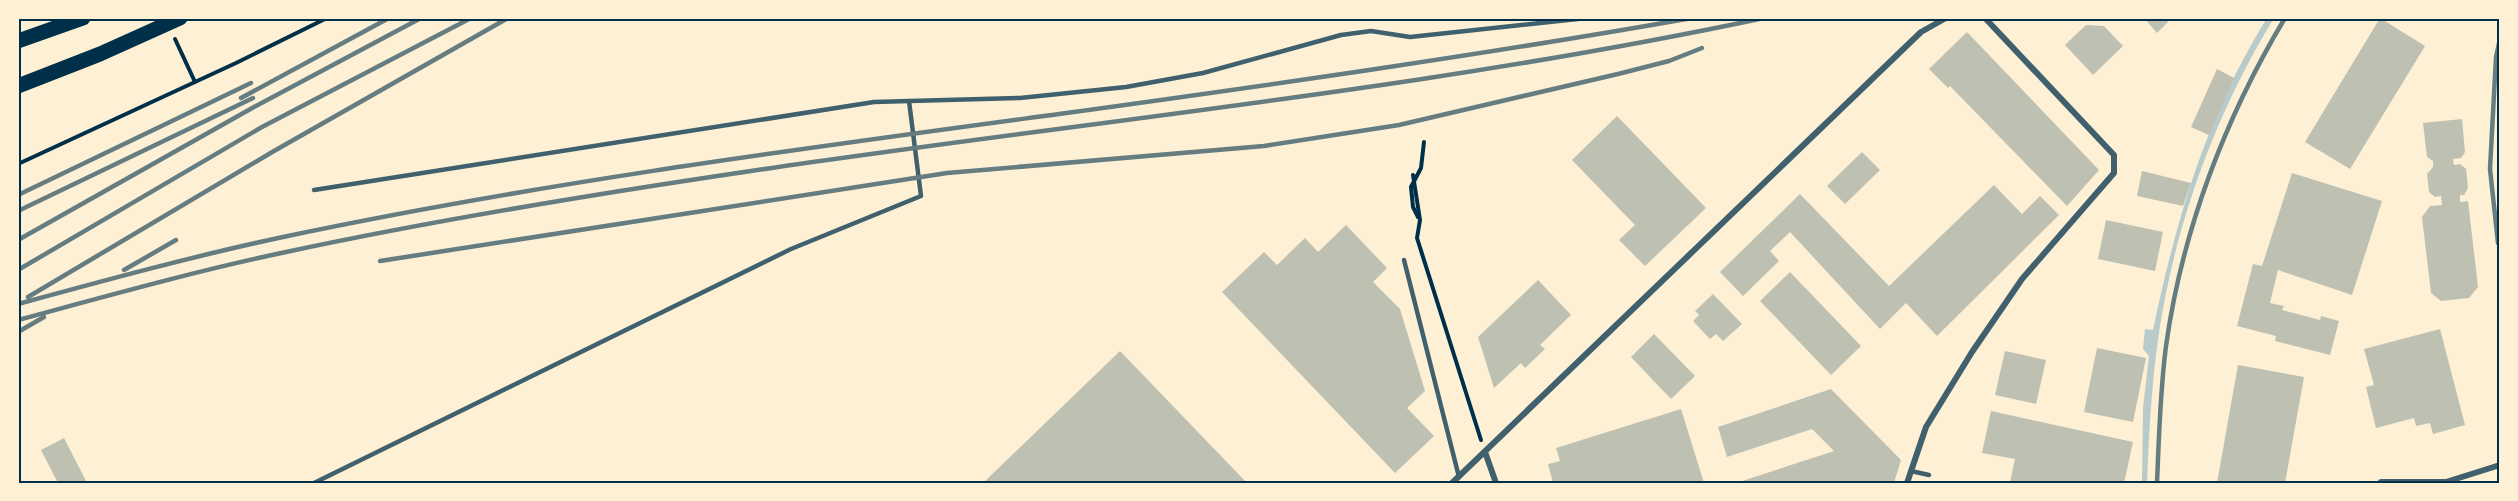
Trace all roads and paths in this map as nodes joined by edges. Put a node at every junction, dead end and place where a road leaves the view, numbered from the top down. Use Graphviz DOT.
graph roads {
  1 [pos="83,18"];
  2 [pos="327,18"];
  3 [pos="1587,18"];
  4 [pos="1946,18"];
  5 [pos="1985,18"];
  6 [pos="174,21"];
  7 [pos="18,41"];
  8 [pos="195,82"];
  9 [pos="18,86"];
  10 [pos="909,101"];
  11 [pos="1424,142"];
  12 [pos="18,164"];
  13 [pos="1413,175"];
  14 [pos="314,190"];
  15 [pos="1420,220"];
  16 [pos="1404,260"];
  17 [pos="1485,452"];
  18 [pos="2500,465"];
  19 [pos="1911,471"];
  20 [pos="1929,475"];
  21 [pos="1458,477"];
  22 [pos="2380,482"];
  23 [pos="314,483"];
  24 [pos="1452,483"];
  25 [pos="1496,483"];
  26 [pos="1907,483"];
  1 -- 7 [label="main road"];
  2 -- 8 [label="path"];
  3 -- 10 [label="lane"];
  4 -- 17 [label="street"];
  5 -- 19 [label="street"];
  6 -- 8 [label="path"];
  6 -- 9 [label="main road"];
  8 -- 12 [label="path"];
  10 -- 14 [label="lane"];
  10 -- 23 [label="lane"];
  11 -- 15 [label="path"];
  13 -- 15 [label="path"];
  15 -- 17 [label="path"];
  16 -- 21 [label="lane"];
  17 -- 21 [label="street"];
  17 -- 25 [label="street"];
  18 -- 22 [label="street"];
  19 -- 20 [label="lane"];
  19 -- 26 [label="street"];
  21 -- 24 [label="street"];
}
